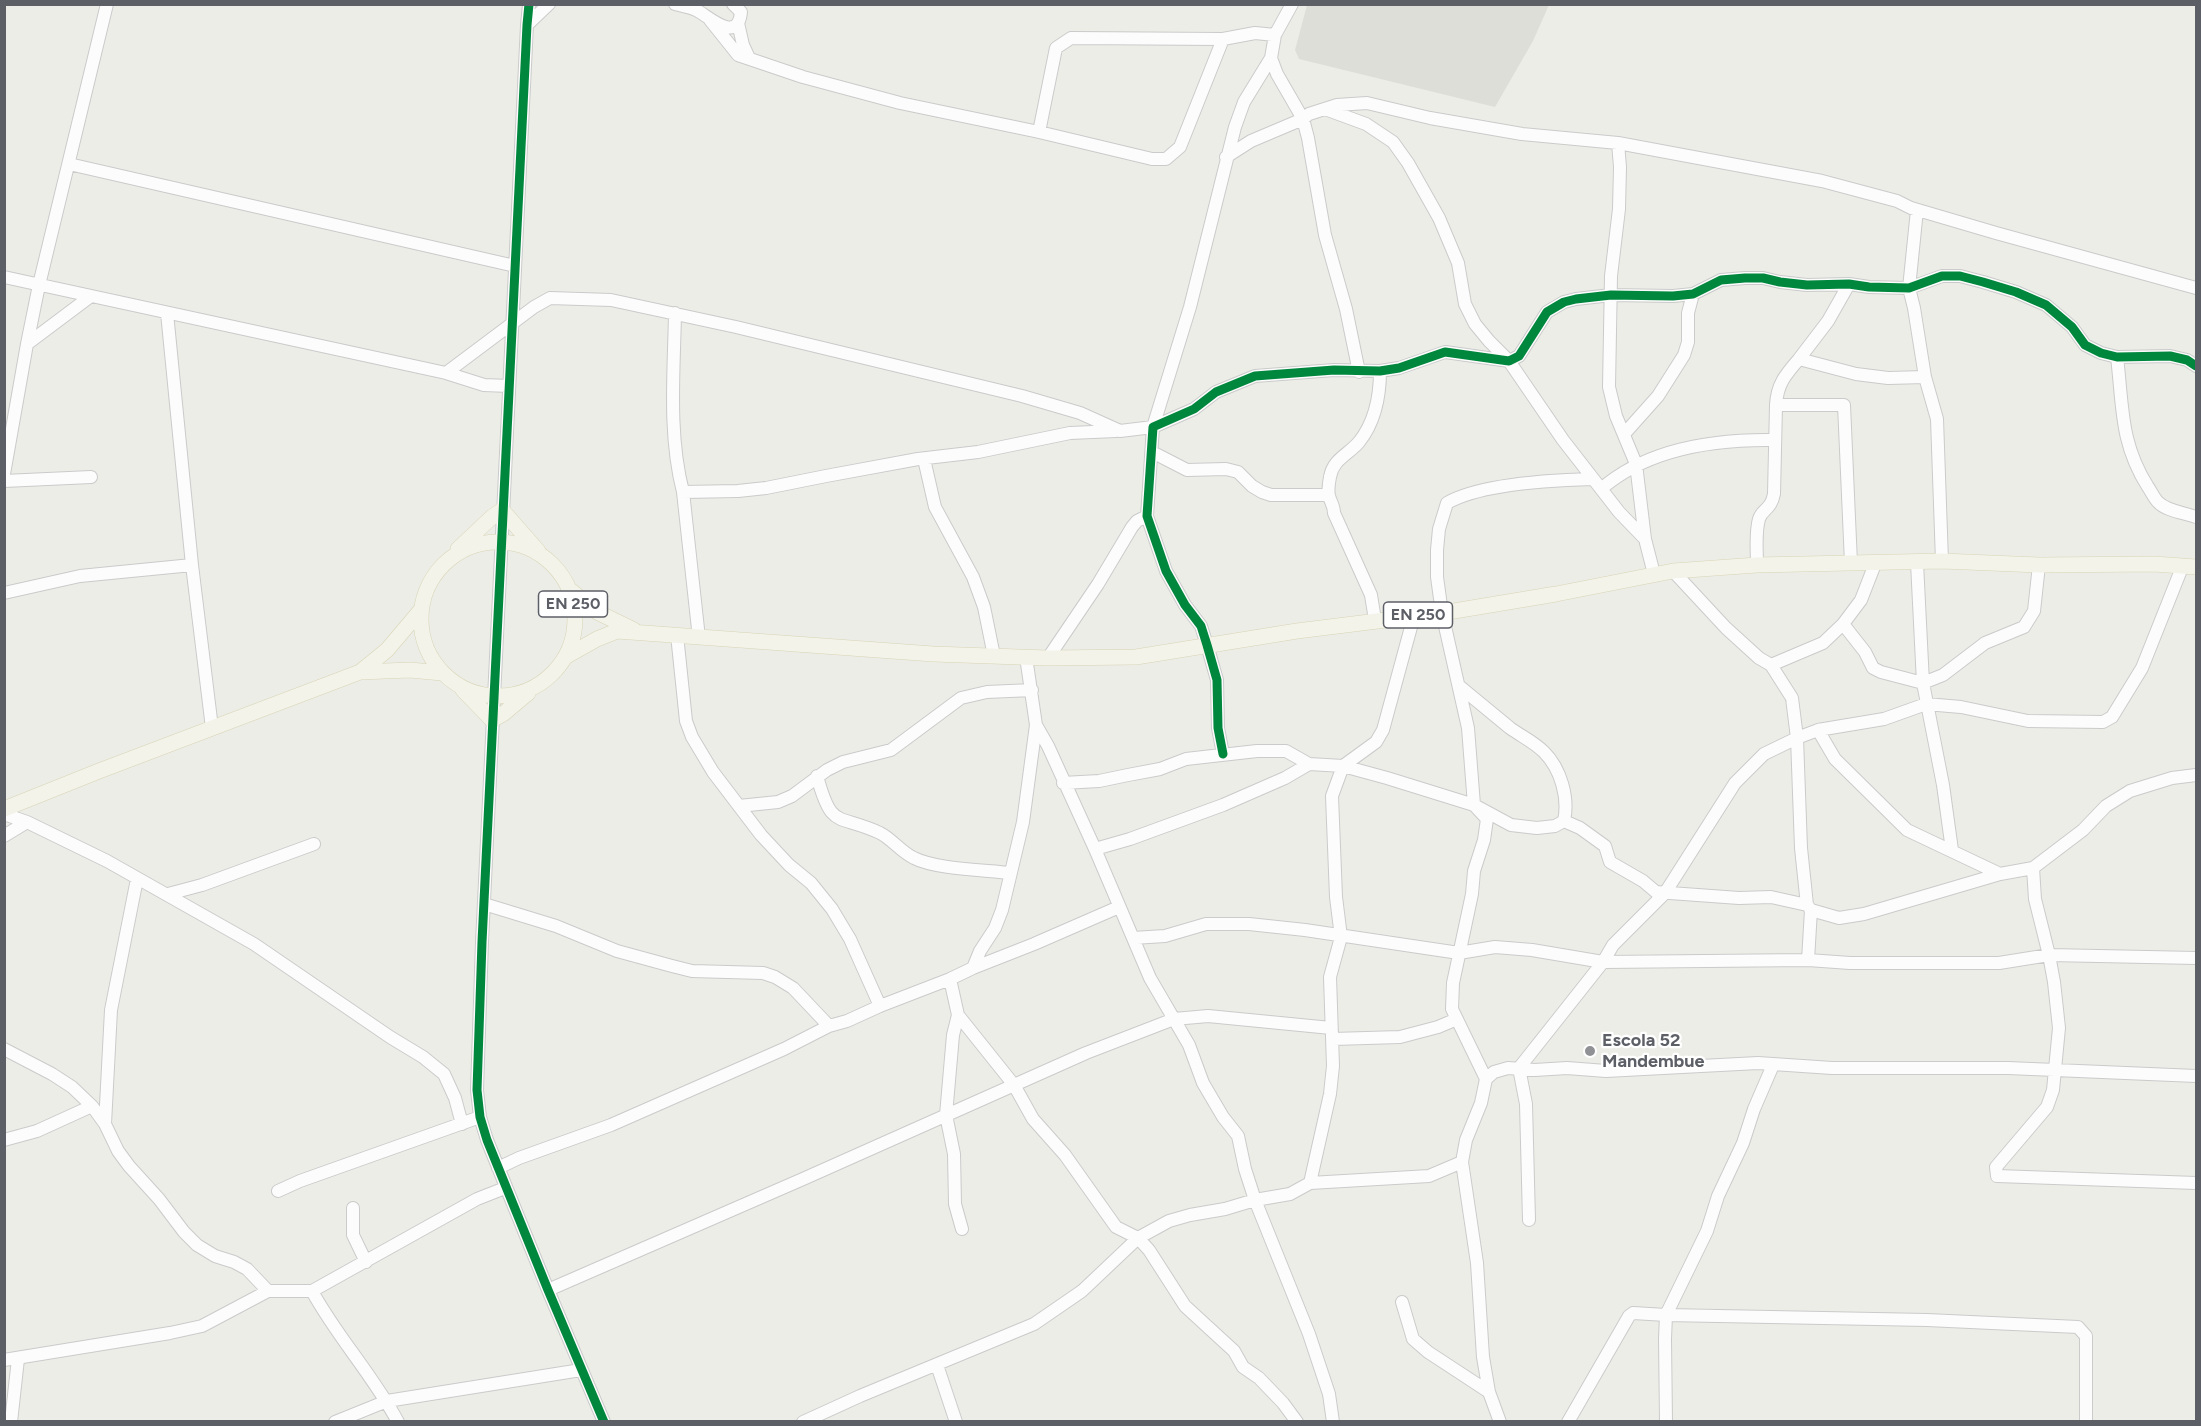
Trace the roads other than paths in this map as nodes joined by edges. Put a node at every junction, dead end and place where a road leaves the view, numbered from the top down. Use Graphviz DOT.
graph roads {
  1 [pos="107,4"];
  2 [pos="529,4"];
  3 [pos="549,4"];
  4 [pos="675,4"];
  5 [pos="733,4"];
  6 [pos="1292,4"];
  7 [pos="710,20"];
  8 [pos="738,23"];
  9 [pos="526,25"];
  10 [pos="1275,35"];
  11 [pos="1223,39"];
  12 [pos="749,58"];
  13 [pos="1271,58"];
  14 [pos="1325,109"];
  15 [pos="1303,119"];
  16 [pos="1040,132"];
  17 [pos="1618,143"];
  18 [pos="1226,157"];
  19 [pos="69,164"];
  20 [pos="1917,210"];
  21 [pos="515,266"];
  22 [pos="4,277"];
  23 [pos="1849,284"];
  24 [pos="39,285"];
  25 [pos="1909,288"];
  26 [pos="2196,288"];
  27 [pos="1693,294"];
  28 [pos="1611,295"];
  29 [pos="91,296"];
  30 [pos="167,313"];
  31 [pos="675,313"];
  32 [pos="512,324"];
  33 [pos="27,344"];
  34 [pos="2117,357"];
  35 [pos="1799,358"];
  36 [pos="1509,361"];
  37 [pos="2196,366"];
  38 [pos="1380,371"];
  39 [pos="1359,372"];
  40 [pos="446,373"];
  41 [pos="1925,377"];
  42 [pos="509,386"];
  43 [pos="1776,405"];
  44 [pos="1153,427"];
  45 [pos="1120,431"];
  46 [pos="1625,433"];
  47 [pos="1775,440"];
  48 [pos="1152,452"];
  49 [pos="924,459"];
  50 [pos="1636,464"];
  51 [pos="4,474"];
  52 [pos="91,477"];
  53 [pos="4,481"];
  54 [pos="1597,484"];
  55 [pos="683,492"];
  56 [pos="1329,495"];
  57 [pos="502,510"];
  58 [pos="1147,516"];
  59 [pos="2196,517"];
  60 [pos="1645,539"];
  61 [pos="501,542"];
  62 [pos="542,555"];
  63 [pos="447,561"];
  64 [pos="1942,561"];
  65 [pos="1851,563"];
  66 [pos="1917,563"];
  67 [pos="1875,564"];
  68 [pos="2039,564"];
  69 [pos="192,565"];
  70 [pos="1757,565"];
  71 [pos="2190,566"];
  72 [pos="1673,571"];
  73 [pos="1654,574"];
  74 [pos="569,589"];
  75 [pos="4,593"];
  76 [pos="420,611"];
  77 [pos="1442,613"];
  78 [pos="1414,615"];
  79 [pos="1375,620"];
  80 [pos="1843,624"];
  81 [pos="640,632"];
  82 [pos="677,636"];
  83 [pos="699,638"];
  84 [pos="1207,645"];
  85 [pos="994,656"];
  86 [pos="565,657"];
  87 [pos="1026,657"];
  88 [pos="1048,658"];
  89 [pos="1771,665"];
  90 [pos="360,672"];
  91 [pos="442,673"];
  92 [pos="1923,683"];
  93 [pos="458,685"];
  94 [pos="1459,686"];
  95 [pos="535,687"];
  96 [pos="1032,690"];
  97 [pos="494,696"];
  98 [pos="1926,704"];
  99 [pos="492,720"];
  100 [pos="1036,725"];
  101 [pos="212,728"];
  102 [pos="1818,730"];
  103 [pos="1797,738"];
  104 [pos="1223,754"];
  105 [pos="1309,764"];
  106 [pos="1343,766"];
  107 [pos="2196,775"];
  108 [pos="817,776"];
  109 [pos="1063,783"];
  110 [pos="1474,805"];
  111 [pos="739,806"];
  112 [pos="4,809"];
  113 [pos="4,814"];
  114 [pos="1564,821"];
  115 [pos="27,822"];
  116 [pos="4,836"];
  117 [pos="314,844"];
  118 [pos="1095,849"];
  119 [pos="1952,850"];
  120 [pos="2033,868"];
  121 [pos="1010,873"];
  122 [pos="2001,874"];
  123 [pos="137,879"];
  124 [pos="1665,893"];
  125 [pos="168,894"];
  126 [pos="484,904"];
  127 [pos="1119,907"];
  128 [pos="1809,908"];
  129 [pos="1341,937"];
  130 [pos="1133,938"];
  131 [pos="1460,953"];
  132 [pos="2049,955"];
  133 [pos="2196,958"];
  134 [pos="1808,960"];
  135 [pos="1603,962"];
  136 [pos="973,968"];
  137 [pos="950,979"];
  138 [pos="880,1006"];
  139 [pos="958,1015"];
  140 [pos="1174,1019"];
  141 [pos="1457,1019"];
  142 [pos="829,1026"];
  143 [pos="1332,1034"];
  144 [pos="4,1049"];
  145 [pos="1773,1065"];
  146 [pos="1519,1068"];
  147 [pos="2055,1071"];
  148 [pos="2196,1076"];
  149 [pos="1486,1079"];
  150 [pos="1014,1085"];
  151 [pos="92,1106"];
  152 [pos="946,1115"];
  153 [pos="480,1117"];
  154 [pos="105,1124"];
  155 [pos="462,1124"];
  156 [pos="4,1140"];
  157 [pos="1462,1162"];
  158 [pos="498,1168"];
  159 [pos="1310,1183"];
  160 [pos="2196,1183"];
  161 [pos="505,1188"];
  162 [pos="278,1191"];
  163 [pos="1255,1200"];
  164 [pos="353,1208"];
  165 [pos="1529,1220"];
  166 [pos="962,1229"];
  167 [pos="1138,1238"];
  168 [pos="366,1262"];
  169 [pos="548,1290"];
  170 [pos="268,1291"];
  171 [pos="312,1291"];
  172 [pos="1402,1302"];
  173 [pos="1666,1315"];
  174 [pos="18,1359"];
  175 [pos="4,1360"];
  176 [pos="937,1365"];
  177 [pos="581,1370"];
  178 [pos="1489,1392"];
  179 [pos="387,1401"];
  180 [pos="11,1422"];
  181 [pos="335,1422"];
  182 [pos="398,1422"];
  183 [pos="604,1422"];
  184 [pos="803,1422"];
  185 [pos="956,1422"];
  186 [pos="1297,1422"];
  187 [pos="1333,1422"];
  188 [pos="1500,1422"];
  189 [pos="1568,1422"];
  190 [pos="1666,1422"];
  191 [pos="2086,1422"];
  1 -- 19 [label="street"];
  2 -- 9 [label="street"];
  3 -- 9 [label="street"];
  4 -- 7 [label="street"];
  5 -- 8 [label="street"];
  6 -- 10 [label="street"];
  7 -- 8 [label="street"];
  7 -- 12 [label="street"];
  8 -- 12 [label="street"];
  9 -- 21 [label="street"];
  10 -- 11 [label="street"];
  10 -- 13 [label="street"];
  11 -- 16 [label="street"];
  11 -- 16 [label="street"];
  12 -- 16 [label="street"];
  13 -- 15 [label="street"];
  13 -- 18 [label="street"];
  14 -- 15 [label="street"];
  14 -- 17 [label="street"];
  14 -- 36 [label="street"];
  15 -- 18 [label="street"];
  15 -- 39 [label="street"];
  17 -- 20 [label="street"];
  17 -- 28 [label="street"];
  18 -- 44 [label="street"];
  19 -- 21 [label="street"];
  19 -- 24 [label="street"];
  20 -- 25 [label="street"];
  20 -- 26 [label="street"];
  21 -- 32 [label="street"];
  22 -- 24 [label="street"];
  23 -- 25 [label="street"];
  23 -- 27 [label="street"];
  23 -- 35 [label="street"];
  24 -- 29 [label="street"];
  24 -- 33 [label="street"];
  25 -- 34 [label="street"];
  25 -- 41 [label="street"];
  27 -- 28 [label="street"];
  27 -- 46 [label="street"];
  28 -- 36 [label="street"];
  28 -- 46 [label="street"];
  29 -- 30 [label="street"];
  29 -- 33 [label="street"];
  30 -- 40 [label="street"];
  30 -- 69 [label="street"];
  31 -- 32 [label="street"];
  31 -- 45 [label="street"];
  31 -- 55 [label="street"];
  32 -- 40 [label="street"];
  32 -- 42 [label="street"];
  33 -- 51 [label="street"];
  34 -- 37 [label="street"];
  34 -- 59 [label="street"];
  35 -- 41 [label="street"];
  35 -- 43 [label="street"];
  36 -- 38 [label="street"];
  36 -- 54 [label="street"];
  38 -- 39 [label="street"];
  38 -- 56 [label="street"];
  39 -- 44 [label="street"];
  40 -- 42 [label="street"];
  41 -- 64 [label="street"];
  42 -- 57 [label="street"];
  43 -- 47 [label="street"];
  43 -- 65 [label="street"];
  44 -- 45 [label="street"];
  44 -- 48 [label="street"];
  45 -- 49 [label="street"];
  46 -- 50 [label="street"];
  47 -- 50 [label="street"];
  47 -- 70 [label="street"];
  48 -- 56 [label="street"];
  48 -- 58 [label="street"];
  49 -- 55 [label="street"];
  49 -- 85 [label="street"];
  50 -- 54 [label="street"];
  50 -- 60 [label="street"];
  52 -- 53 [label="street"];
  54 -- 60 [label="street"];
  54 -- 77 [label="street"];
  55 -- 83 [label="street"];
  56 -- 79 [label="street"];
  57 -- 61 [label="street"];
  57 -- 62 [label="main road"];
  57 -- 63 [label="main road"];
  58 -- 84 [label="street"];
  58 -- 88 [label="street"];
  60 -- 73 [label="street"];
  61 -- 62 [label="main road, EN 250"];
  61 -- 63 [label="main road, EN 250"];
  61 -- 97 [label="street"];
  62 -- 74 [label="main road, EN 250"];
  63 -- 76 [label="main road, EN 250"];
  64 -- 66 [label="main road, EN 250"];
  64 -- 68 [label="main road, EN 250"];
  65 -- 67 [label="main road, EN 250"];
  65 -- 70 [label="main road, EN 250"];
  66 -- 67 [label="main road, EN 250"];
  66 -- 92 [label="street"];
  67 -- 80 [label="street"];
  68 -- 71 [label="main road, EN 250"];
  68 -- 92 [label="street"];
  69 -- 75 [label="street"];
  69 -- 101 [label="street"];
  70 -- 72 [label="main road, EN 250"];
  71 -- 98 [label="street"];
  72 -- 73 [label="main road, EN 250"];
  72 -- 89 [label="street"];
  73 -- 77 [label="main road, EN 250"];
  74 -- 81 [label="main road, EN 250"];
  74 -- 86 [label="main road, EN 250"];
  76 -- 90 [label="main road, EN 250"];
  76 -- 91 [label="main road, EN 250"];
  77 -- 78 [label="main road, EN 250"];
  77 -- 94 [label="street"];
  78 -- 79 [label="main road, EN 250"];
  78 -- 106 [label="street"];
  79 -- 84 [label="main road, EN 250"];
  80 -- 89 [label="street"];
  80 -- 92 [label="street"];
  81 -- 82 [label="main road, EN 250"];
  81 -- 86 [label="main road, EN 250"];
  82 -- 83 [label="main road, EN 250"];
  82 -- 111 [label="street"];
  83 -- 85 [label="main road, EN 250"];
  84 -- 88 [label="main road, EN 250"];
  84 -- 104 [label="street"];
  85 -- 87 [label="main road, EN 250"];
  86 -- 95 [label="main road, EN 250"];
  87 -- 88 [label="main road, EN 250"];
  87 -- 96 [label="street"];
  89 -- 103 [label="street"];
  90 -- 91 [label="main road, EN 250"];
  90 -- 101 [label="main road, EN 250"];
  91 -- 93 [label="main road, EN 250"];
  92 -- 98 [label="street"];
  93 -- 97 [label="main road, EN 250"];
  93 -- 99 [label="main road"];
  94 -- 110 [label="street"];
  94 -- 114 [label="street"];
  95 -- 97 [label="main road, EN 250"];
  95 -- 99 [label="main road"];
  96 -- 100 [label="street"];
  96 -- 108 [label="street"];
  97 -- 99 [label="street"];
  98 -- 102 [label="street"];
  98 -- 119 [label="street"];
  99 -- 126 [label="street"];
  100 -- 109 [label="street"];
  100 -- 121 [label="street"];
  101 -- 112 [label="main road, EN 250"];
  102 -- 103 [label="street"];
  102 -- 119 [label="street"];
  103 -- 124 [label="street"];
  103 -- 128 [label="street"];
  104 -- 105 [label="street"];
  104 -- 109 [label="street"];
  105 -- 106 [label="street"];
  105 -- 118 [label="street"];
  106 -- 110 [label="street"];
  106 -- 129 [label="street"];
  107 -- 120 [label="street"];
  108 -- 111 [label="street"];
  108 -- 121 [label="street"];
  109 -- 118 [label="street"];
  110 -- 114 [label="street"];
  110 -- 131 [label="street"];
  111 -- 138 [label="street"];
  113 -- 115 [label="street"];
  114 -- 124 [label="street"];
  115 -- 116 [label="street"];
  115 -- 123 [label="street"];
  117 -- 125 [label="street"];
  118 -- 127 [label="street"];
  119 -- 122 [label="street"];
  120 -- 122 [label="street"];
  120 -- 132 [label="street"];
  121 -- 136 [label="street"];
  122 -- 128 [label="street"];
  123 -- 125 [label="street"];
  123 -- 154 [label="street"];
  124 -- 128 [label="street"];
  124 -- 135 [label="street"];
  125 -- 155 [label="street"];
  126 -- 142 [label="street"];
  126 -- 153 [label="street"];
  127 -- 130 [label="street"];
  127 -- 136 [label="street"];
  128 -- 134 [label="street"];
  129 -- 130 [label="street"];
  129 -- 131 [label="street"];
  129 -- 143 [label="street"];
  130 -- 140 [label="street"];
  131 -- 135 [label="street"];
  131 -- 141 [label="street"];
  132 -- 133 [label="street"];
  132 -- 134 [label="street"];
  132 -- 147 [label="street"];
  134 -- 135 [label="street"];
  135 -- 146 [label="street"];
  136 -- 137 [label="street"];
  137 -- 138 [label="street"];
  137 -- 139 [label="street"];
  138 -- 142 [label="street"];
  139 -- 150 [label="street"];
  139 -- 152 [label="street"];
  140 -- 143 [label="street"];
  140 -- 150 [label="street"];
  140 -- 163 [label="street"];
  141 -- 143 [label="street"];
  141 -- 149 [label="street"];
  142 -- 158 [label="street"];
  143 -- 159 [label="street"];
  144 -- 151 [label="street"];
  145 -- 146 [label="street"];
  145 -- 147 [label="street"];
  145 -- 173 [label="street"];
  146 -- 149 [label="street"];
  146 -- 165 [label="street"];
  147 -- 148 [label="street"];
  147 -- 160 [label="street"];
  149 -- 157 [label="street"];
  150 -- 152 [label="street"];
  150 -- 167 [label="street"];
  151 -- 154 [label="street"];
  151 -- 156 [label="street"];
  152 -- 166 [label="street"];
  152 -- 169 [label="street"];
  153 -- 155 [label="street"];
  153 -- 158 [label="street"];
  154 -- 170 [label="street"];
  155 -- 162 [label="street"];
  157 -- 159 [label="street"];
  157 -- 178 [label="street"];
  158 -- 161 [label="street"];
  159 -- 163 [label="street"];
  161 -- 168 [label="street"];
  161 -- 169 [label="street"];
  163 -- 167 [label="street"];
  163 -- 187 [label="street"];
  164 -- 168 [label="street"];
  167 -- 176 [label="street"];
  167 -- 186 [label="street"];
  168 -- 171 [label="street"];
  169 -- 177 [label="street"];
  170 -- 171 [label="street"];
  170 -- 174 [label="street"];
  171 -- 179 [label="street"];
  172 -- 178 [label="street"];
  173 -- 189 [label="street"];
  173 -- 190 [label="street"];
  173 -- 191 [label="street"];
  174 -- 175 [label="street"];
  174 -- 180 [label="street"];
  176 -- 184 [label="street"];
  176 -- 185 [label="street"];
  177 -- 179 [label="street"];
  177 -- 183 [label="street"];
  178 -- 188 [label="street"];
  179 -- 181 [label="street"];
  179 -- 182 [label="street"];
}
